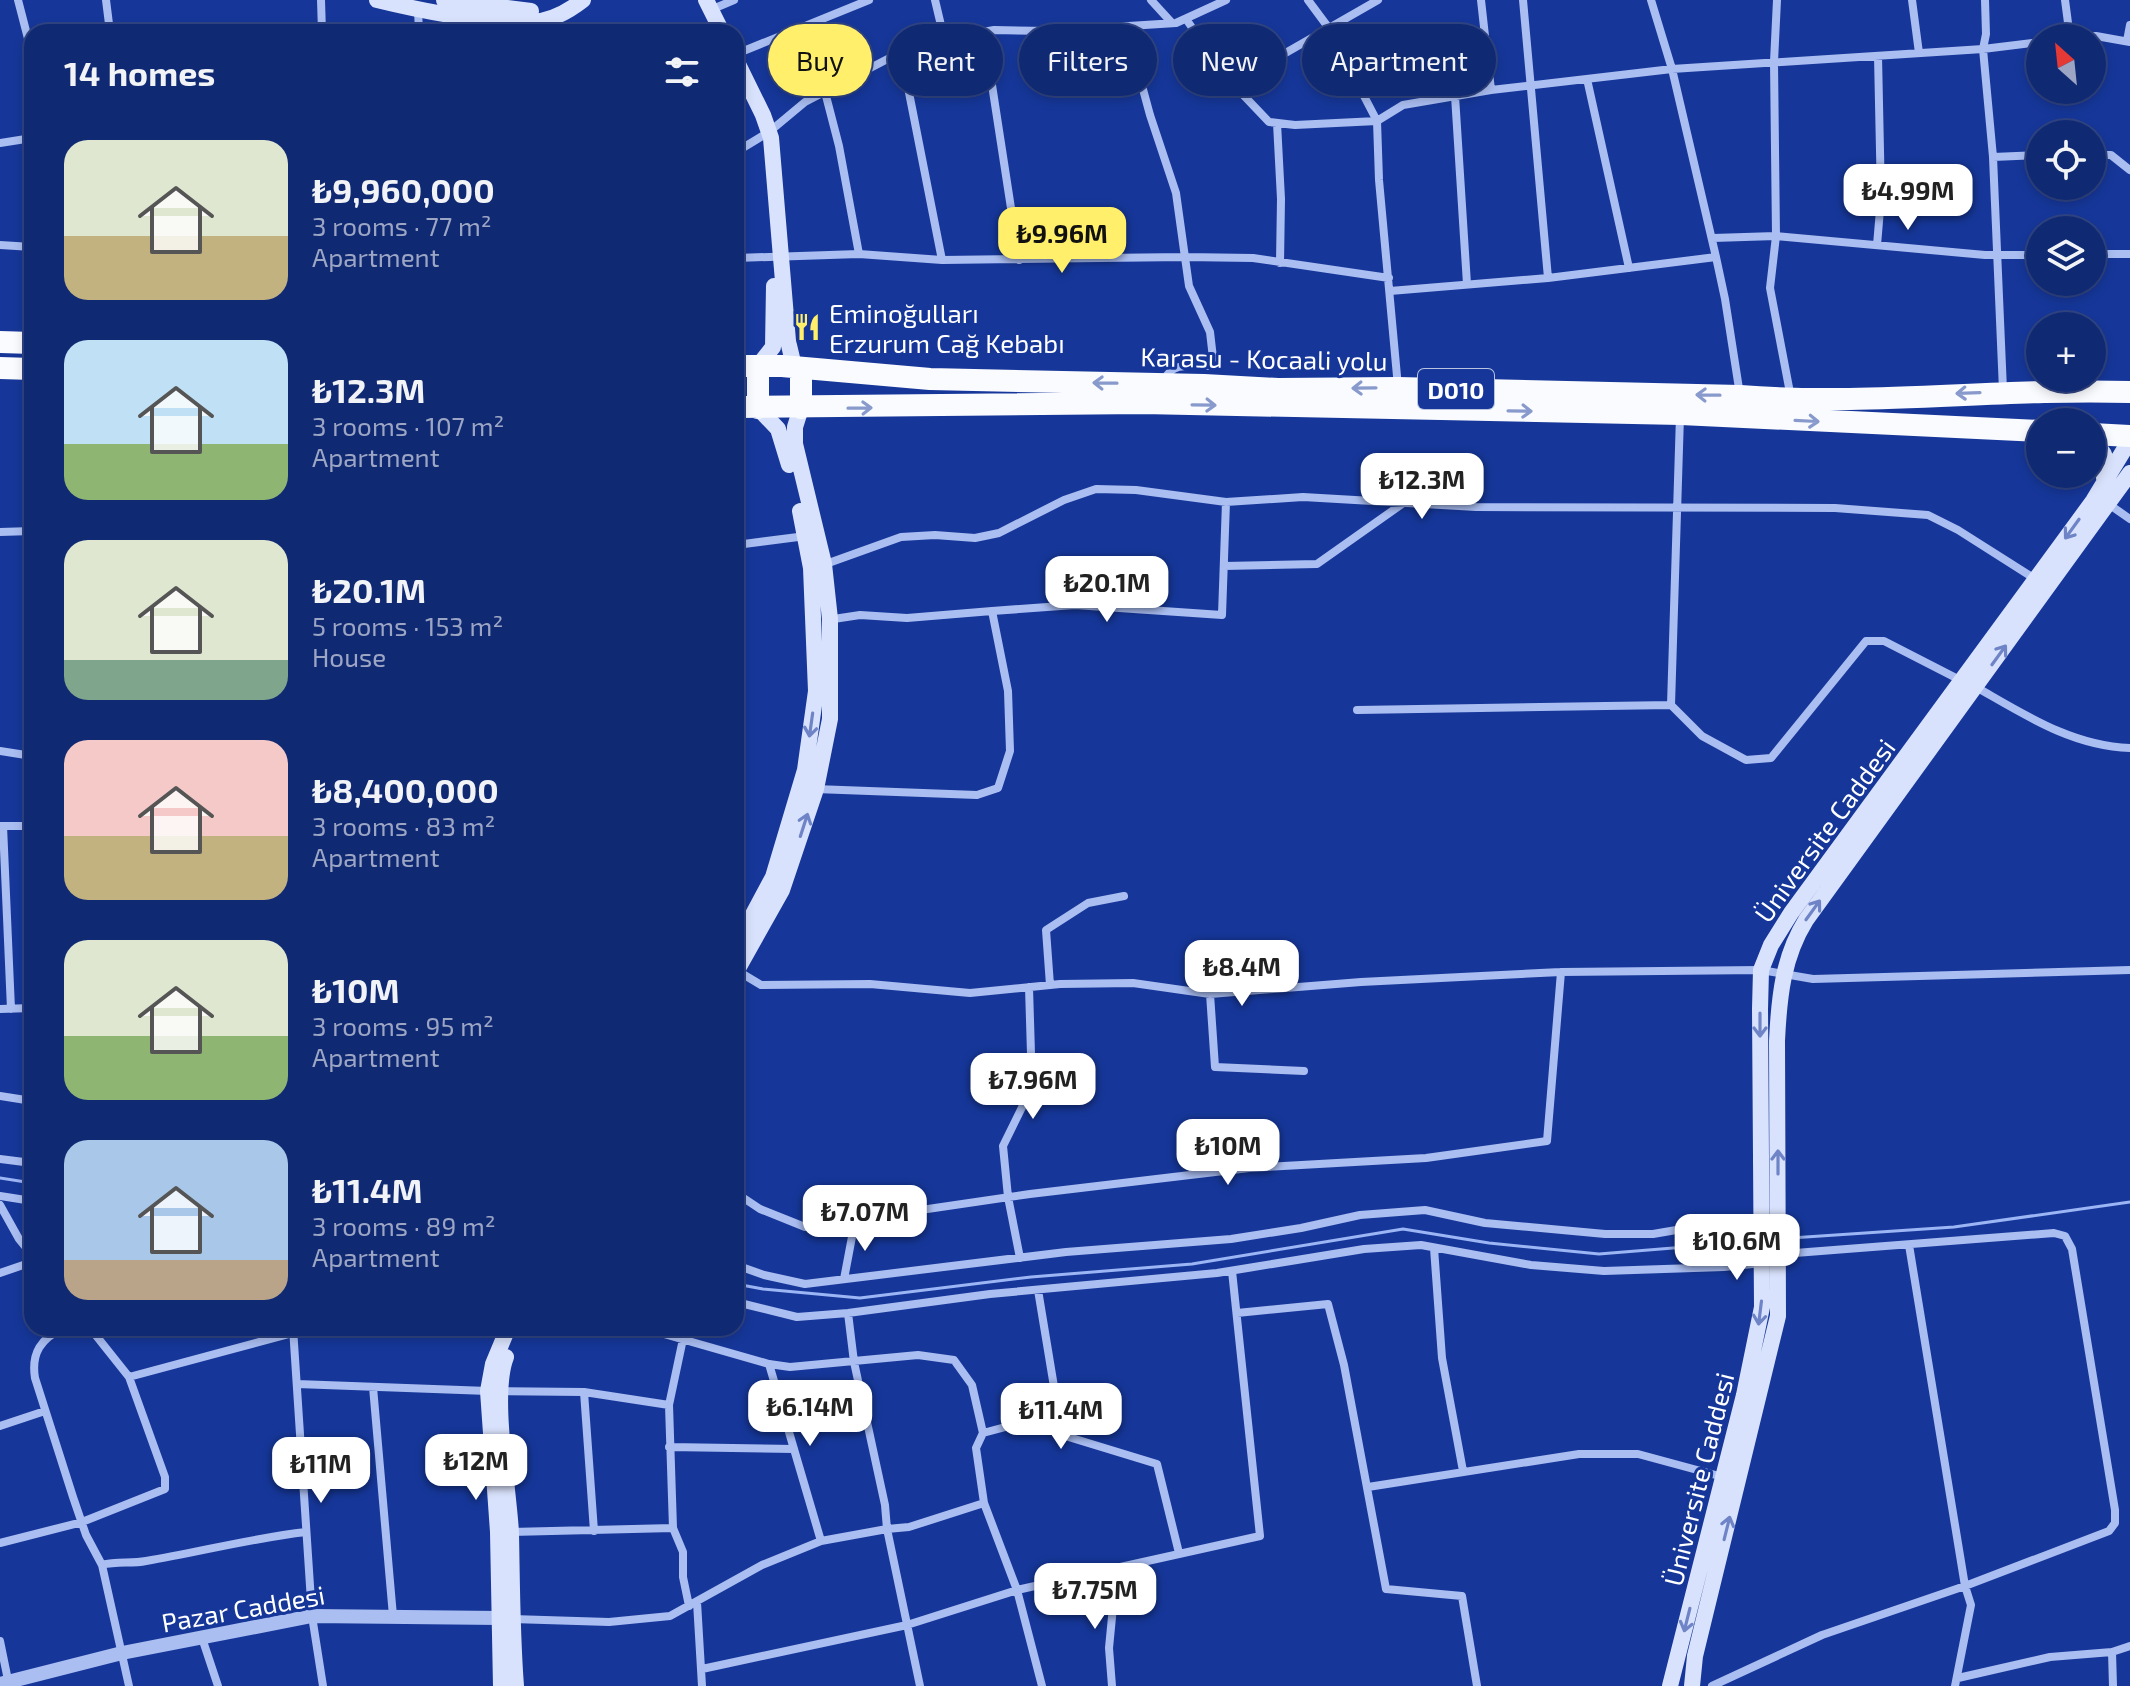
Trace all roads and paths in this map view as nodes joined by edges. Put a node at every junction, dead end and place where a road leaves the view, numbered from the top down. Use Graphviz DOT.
graph roads {
  1 [pos="18,0"];
  2 [pos="106,0"];
  3 [pos="321,0"];
  4 [pos="444,0"];
  5 [pos="566,0"];
  6 [pos="583,0"];
  7 [pos="734,0"];
  8 [pos="869,0"];
  9 [pos="935,0"];
  10 [pos="1151,0"];
  11 [pos="1226,0"];
  12 [pos="1308,0"];
  13 [pos="1378,0"];
  14 [pos="1481,0"];
  15 [pos="1523,0"];
  16 [pos="1651,0"];
  17 [pos="1777,0"];
  18 [pos="1912,0"];
  19 [pos="1985,0"];
  20 [pos="2065,0"];
  21 [pos="385,1"];
  22 [pos="704,6"];
  23 [pos="418,10"];
  24 [pos="481,14"];
  25 [pos="1186,19"];
  26 [pos="1172,23"];
  27 [pos="24,24"];
  28 [pos="109,24"];
  29 [pos="322,24"];
  30 [pos="419,24"];
  31 [pos="716,24"];
  32 [pos="941,24"];
  33 [pos="1157,24"];
  34 [pos="1190,24"];
  35 [pos="1326,24"];
  36 [pos="1334,24"];
  37 [pos="1484,24"];
  38 [pos="2070,24"];
  39 [pos="2130,25"];
  40 [pos="2106,38"];
  41 [pos="2129,42"];
  42 [pos="2026,44"];
  43 [pos="1983,49"];
  44 [pos="744,51"];
  45 [pos="1919,53"];
  46 [pos="1878,56"];
  47 [pos="1774,62"];
  48 [pos="1672,69"];
  49 [pos="1587,79"];
  50 [pos="744,80"];
  51 [pos="1533,85"];
  52 [pos="1496,89"];
  53 [pos="744,93"];
  54 [pos="817,96"];
  55 [pos="826,96"];
  56 [pos="910,96"];
  57 [pos="994,96"];
  58 [pos="1145,96"];
  59 [pos="1245,96"];
  60 [pos="1364,96"];
  61 [pos="1455,96"];
  62 [pos="1377,121"];
  63 [pos="1277,123"];
  64 [pos="766,134"];
  65 [pos="24,139"];
  66 [pos="0,143"];
  67 [pos="744,147"];
  68 [pos="2106,155"];
  69 [pos="2026,156"];
  70 [pos="1993,157"];
  71 [pos="2128,163"];
  72 [pos="1776,236"];
  73 [pos="1713,238"];
  74 [pos="0,245"];
  75 [pos="1877,245"];
  76 [pos="24,246"];
  77 [pos="859,254"];
  78 [pos="2106,254"];
  79 [pos="2130,254"];
  80 [pos="1996,255"];
  81 [pos="2026,255"];
  82 [pos="1185,257"];
  83 [pos="1716,257"];
  84 [pos="744,258"];
  85 [pos="778,258"];
  86 [pos="942,260"];
  87 [pos="1019,260"];
  88 [pos="1280,263"];
  89 [pos="1629,268"];
  90 [pos="1389,278"];
  91 [pos="1548,278"];
  92 [pos="1467,284"];
  93 [pos="1390,291"];
  94 [pos="0,342"];
  95 [pos="24,343"];
  96 [pos="747,366"];
  97 [pos="792,367"];
  98 [pos="0,368"];
  99 [pos="24,369"];
  100 [pos="1162,384"];
  101 [pos="1398,388"];
  102 [pos="2003,392"];
  103 [pos="2130,392"];
  104 [pos="1740,396"];
  105 [pos="1791,400"];
  106 [pos="747,408"];
  107 [pos="801,408"];
  108 [pos="1681,414"];
  109 [pos="2026,430"];
  110 [pos="2106,435"];
  111 [pos="2130,438"];
  112 [pos="2106,457"];
  113 [pos="2130,473"];
  114 [pos="2106,480"];
  115 [pos="2105,488"];
  116 [pos="2104,496"];
  117 [pos="1226,502"];
  118 [pos="1402,504"];
  119 [pos="1679,506"];
  120 [pos="2130,519"];
  121 [pos="24,531"];
  122 [pos="0,532"];
  123 [pos="806,536"];
  124 [pos="744,544"];
  125 [pos="818,566"];
  126 [pos="1224,566"];
  127 [pos="2035,579"];
  128 [pos="992,611"];
  129 [pos="822,620"];
  130 [pos="1969,684"];
  131 [pos="1671,705"];
  132 [pos="1357,710"];
  133 [pos="2130,748"];
  134 [pos="0,751"];
  135 [pos="24,755"];
  136 [pos="808,789"];
  137 [pos="1,826"];
  138 [pos="24,826"];
  139 [pos="1124,896"];
  140 [pos="744,931"];
  141 [pos="744,957"];
  142 [pos="1761,970"];
  143 [pos="2130,970"];
  144 [pos="1561,972"];
  145 [pos="1785,974"];
  146 [pos="744,975"];
  147 [pos="1050,985"];
  148 [pos="1029,987"];
  149 [pos="1210,994"];
  150 [pos="24,1008"];
  151 [pos="0,1009"];
  152 [pos="11,1009"];
  153 [pos="1304,1071"];
  154 [pos="0,1096"];
  155 [pos="24,1100"];
  156 [pos="0,1159"];
  157 [pos="24,1162"];
  158 [pos="0,1196"];
  159 [pos="1008,1197"];
  160 [pos="744,1198"];
  161 [pos="24,1200"];
  162 [pos="0,1205"];
  163 [pos="855,1221"];
  164 [pos="1760,1226"];
  165 [pos="1778,1226"];
  166 [pos="24,1242"];
  167 [pos="1909,1245"];
  168 [pos="1434,1248"];
  169 [pos="1020,1258"];
  170 [pos="1770,1261"];
  171 [pos="24,1265"];
  172 [pos="744,1268"];
  173 [pos="1232,1271"];
  174 [pos="0,1273"];
  175 [pos="844,1279"];
  176 [pos="1038,1290"];
  177 [pos="744,1304"];
  178 [pos="848,1313"];
  179 [pos="1237,1313"];
  180 [pos="50,1336"];
  181 [pos="96,1336"];
  182 [pos="272,1336"];
  183 [pos="293,1336"];
  184 [pos="505,1336"];
  185 [pos="514,1336"];
  186 [pos="672,1336"];
  187 [pos="683,1339"];
  188 [pos="854,1362"];
  189 [pos="769,1364"];
  190 [pos="129,1377"];
  191 [pos="297,1384"];
  192 [pos="373,1387"];
  193 [pos="495,1392"];
  194 [pos="584,1392"];
  195 [pos="669,1405"];
  196 [pos="45,1411"];
  197 [pos="1058,1413"];
  198 [pos="0,1426"];
  199 [pos="983,1433"];
  200 [pos="669,1447"];
  201 [pos="794,1449"];
  202 [pos="1463,1471"];
  203 [pos="1723,1477"];
  204 [pos="1368,1487"];
  205 [pos="984,1503"];
  206 [pos="82,1522"];
  207 [pos="673,1528"];
  208 [pos="887,1529"];
  209 [pos="594,1531"];
  210 [pos="306,1532"];
  211 [pos="504,1532"];
  212 [pos="821,1541"];
  213 [pos="0,1543"];
  214 [pos="1179,1553"];
  215 [pos="102,1565"];
  216 [pos="1108,1569"];
  217 [pos="1965,1586"];
  218 [pos="1017,1590"];
  219 [pos="693,1604"];
  220 [pos="312,1616"];
  221 [pos="393,1616"];
  222 [pos="505,1619"];
  223 [pos="907,1625"];
  224 [pos="202,1638"];
  225 [pos="0,1641"];
  226 [pos="2130,1646"];
  227 [pos="2112,1652"];
  228 [pos="122,1653"];
  229 [pos="702,1669"];
  230 [pos="1956,1682"];
  231 [pos="6,1684"];
  232 [pos="129,1686"];
  233 [pos="218,1686"];
  234 [pos="323,1686"];
  235 [pos="501,1686"];
  236 [pos="516,1686"];
  237 [pos="702,1686"];
  238 [pos="920,1686"];
  239 [pos="1042,1686"];
  240 [pos="1112,1686"];
  241 [pos="1477,1686"];
  242 [pos="1670,1686"];
  243 [pos="1692,1686"];
  244 [pos="1712,1686"];
  245 [pos="2113,1686"];
  1 -- 27 [label="street"];
  2 -- 28 [label="street"];
  3 -- 29 [label="street"];
  4 -- 24 [label="main road"];
  5 -- 24 [label="main road"];
  6 -- 24 [label="main road"];
  7 -- 22 [label="street"];
  8 -- 44 [label="street"];
  9 -- 32 [label="street"];
  10 -- 26 [label="street"];
  11 -- 25 [label="street"];
  12 -- 35 [label="street"];
  13 -- 36 [label="street"];
  14 -- 37 [label="street"];
  15 -- 51 [label="street"];
  16 -- 48 [label="street"];
  17 -- 47 [label="street"];
  18 -- 45 [label="street"];
  19 -- 43 [label="street"];
  20 -- 38 [label="street"];
  21 -- 23 [label="main road"];
  22 -- 31 [label="main road"];
  23 -- 24 [label="main road"];
  23 -- 30 [label="street"];
  25 -- 26 [label="street"];
  25 -- 34 [label="street"];
  26 -- 33 [label="street"];
  39 -- 41 [label="street"];
  40 -- 41 [label="street"];
  42 -- 43 [label="street"];
  43 -- 45 [label="street"];
  43 -- 70 [label="street"];
  45 -- 46 [label="street"];
  46 -- 47 [label="street"];
  46 -- 75 [label="street"];
  47 -- 48 [label="street"];
  47 -- 72 [label="street"];
  48 -- 49 [label="street"];
  48 -- 73 [label="street"];
  49 -- 51 [label="street"];
  49 -- 89 [label="street"];
  50 -- 64 [label="main road"];
  51 -- 52 [label="street"];
  51 -- 91 [label="street"];
  53 -- 64 [label="main road"];
  54 -- 64 [label="street"];
  55 -- 77 [label="street"];
  56 -- 86 [label="street"];
  57 -- 87 [label="street"];
  58 -- 82 [label="street"];
  59 -- 63 [label="street"];
  60 -- 62 [label="street"];
  61 -- 62 [label="street"];
  61 -- 92 [label="street"];
  62 -- 63 [label="street"];
  62 -- 90 [label="street"];
  63 -- 88 [label="street"];
  64 -- 67 [label="street"];
  64 -- 85 [label="main road"];
  65 -- 66 [label="street"];
  68 -- 71 [label="street"];
  69 -- 70 [label="street"];
  70 -- 80 [label="street"];
  72 -- 73 [label="street"];
  72 -- 75 [label="street"];
  72 -- 105 [label="street"];
  73 -- 83 [label="street"];
  74 -- 76 [label="street"];
  75 -- 80 [label="street"];
  77 -- 85 [label="street"];
  77 -- 86 [label="street"];
  78 -- 79 [label="street"];
  80 -- 81 [label="street"];
  80 -- 102 [label="street"];
  82 -- 87 [label="street"];
  82 -- 88 [label="street"];
  82 -- 100 [label="street"];
  83 -- 89 [label="street"];
  83 -- 104 [label="street"];
  84 -- 85 [label="street"];
  85 -- 96 [label="main road"];
  85 -- 97 [label="main road"];
  86 -- 87 [label="street"];
  88 -- 90 [label="street"];
  89 -- 91 [label="street"];
  90 -- 93 [label="street"];
  91 -- 92 [label="street"];
  92 -- 93 [label="street"];
  93 -- 101 [label="street"];
  94 -- 95 [label="highway"];
  96 -- 97 [label="highway, D010"];
  96 -- 106 [label="highway"];
  100 -- 97 [label="highway, Karasu - Kocaali yolu / D010, one-way"];
  97 -- 107 [label="highway"];
  98 -- 99 [label="highway"];
  101 -- 100 [label="highway, Karasu - Kocaali yolu / D010, one-way"];
  104 -- 101 [label="highway, Karasu - Kocaali yolu / D010, one-way"];
  102 -- 103 [label="highway, Karasu - Kocaali yolu / D010"];
  102 -- 105 [label="highway, Karasu - Kocaali yolu / D010, one-way"];
  104 -- 105 [label="highway, Karasu - Kocaali yolu / D010"];
  106 -- 107 [label="highway, Karasu - Kocaali yolu / D010"];
  106 -- 123 [label="main road"];
  107 -- 108 [label="highway, Karasu - Kocaali yolu / D010, one-way"];
  107 -- 125 [label="main road"];
  108 -- 109 [label="highway, Karasu - Kocaali yolu / D010, one-way"];
  108 -- 119 [label="street"];
  110 -- 111 [label="highway"];
  111 -- 116 [label="main road, Üniversite Caddesi"];
  112 -- 114 [label="main road"];
  113 -- 116 [label="main road"];
  115 -- 116 [label="main road"];
  116 -- 120 [label="street"];
  116 -- 127 [label="main road, Üniversite Caddesi, one-way"];
  130 -- 116 [label="main road, one-way"];
  117 -- 118 [label="street"];
  117 -- 125 [label="street"];
  117 -- 126 [label="street"];
  118 -- 119 [label="street"];
  118 -- 126 [label="street"];
  119 -- 127 [label="street"];
  119 -- 131 [label="street"];
  121 -- 122 [label="street"];
  123 -- 124 [label="street"];
  123 -- 125 [label="main road"];
  125 -- 129 [label="main road"];
  126 -- 128 [label="street"];
  127 -- 130 [label="main road, Üniversite Caddesi"];
  128 -- 129 [label="street"];
  128 -- 136 [label="street"];
  129 -- 136 [label="main road"];
  130 -- 131 [label="street"];
  130 -- 133 [label="street"];
  130 -- 142 [label="main road, Üniversite Caddesi"];
  145 -- 130 [label="main road, one-way"];
  131 -- 132 [label="street"];
  134 -- 135 [label="street"];
  136 -- 140 [label="main road"];
  141 -- 136 [label="main road, one-way"];
  137 -- 138 [label="street"];
  137 -- 152 [label="street"];
  139 -- 147 [label="street"];
  142 -- 144 [label="street"];
  142 -- 145 [label="street"];
  142 -- 164 [label="main road, Üniversite Caddesi, one-way"];
  143 -- 145 [label="street"];
  144 -- 149 [label="street"];
  144 -- 159 [label="street"];
  165 -- 145 [label="main road, one-way"];
  146 -- 148 [label="street"];
  147 -- 148 [label="street"];
  147 -- 149 [label="street"];
  148 -- 159 [label="street"];
  149 -- 153 [label="street"];
  150 -- 152 [label="street"];
  151 -- 152 [label="street"];
  154 -- 155 [label="street"];
  156 -- 157 [label="street"];
  158 -- 161 [label="street"];
  159 -- 163 [label="street"];
  159 -- 169 [label="street"];
  160 -- 163 [label="street"];
  162 -- 166 [label="street"];
  163 -- 175 [label="street"];
  164 -- 165 [label="street"];
  164 -- 169 [label="street"];
  164 -- 170 [label="main road, Üniversite Caddesi"];
  165 -- 170 [label="main road"];
  167 -- 170 [label="street"];
  167 -- 217 [label="street"];
  167 -- 217 [label="street"];
  168 -- 170 [label="street"];
  168 -- 173 [label="street"];
  168 -- 202 [label="street"];
  169 -- 175 [label="street"];
  170 -- 203 [label="main road, Üniversite Caddesi, one-way"];
  243 -- 170 [label="main road, one-way"];
  171 -- 174 [label="street"];
  172 -- 175 [label="street"];
  173 -- 176 [label="street"];
  173 -- 179 [label="street"];
  176 -- 178 [label="street"];
  176 -- 197 [label="street"];
  177 -- 178 [label="street"];
  178 -- 188 [label="street"];
  179 -- 204 [label="street"];
  179 -- 214 [label="street"];
  180 -- 196 [label="street"];
  181 -- 190 [label="street"];
  182 -- 190 [label="street"];
  183 -- 191 [label="street"];
  184 -- 193 [label="main road"];
  185 -- 193 [label="main road"];
  186 -- 187 [label="street"];
  187 -- 189 [label="street"];
  187 -- 195 [label="street"];
  188 -- 189 [label="street"];
  188 -- 199 [label="street"];
  188 -- 208 [label="street"];
  189 -- 201 [label="street"];
  190 -- 206 [label="street"];
  191 -- 192 [label="street"];
  191 -- 210 [label="street"];
  192 -- 193 [label="street"];
  192 -- 221 [label="street"];
  193 -- 194 [label="street"];
  193 -- 211 [label="main road"];
  194 -- 195 [label="street"];
  194 -- 209 [label="street"];
  195 -- 200 [label="street"];
  196 -- 198 [label="street"];
  196 -- 206 [label="street"];
  197 -- 199 [label="street"];
  197 -- 214 [label="street"];
  199 -- 205 [label="street"];
  200 -- 201 [label="street"];
  200 -- 207 [label="street"];
  201 -- 212 [label="street"];
  202 -- 203 [label="street"];
  202 -- 204 [label="street"];
  203 -- 242 [label="main road, Üniversite Caddesi, one-way"];
  204 -- 241 [label="street"];
  205 -- 208 [label="street"];
  205 -- 218 [label="street"];
  206 -- 213 [label="street"];
  206 -- 215 [label="street"];
  207 -- 209 [label="street"];
  207 -- 219 [label="street"];
  208 -- 212 [label="street"];
  208 -- 223 [label="street"];
  209 -- 211 [label="street"];
  210 -- 215 [label="street"];
  210 -- 220 [label="street"];
  211 -- 222 [label="main road"];
  212 -- 219 [label="street"];
  214 -- 216 [label="street"];
  215 -- 228 [label="street"];
  216 -- 218 [label="street"];
  216 -- 240 [label="street"];
  217 -- 230 [label="street"];
  217 -- 244 [label="street"];
  218 -- 223 [label="street"];
  218 -- 239 [label="street"];
  219 -- 222 [label="street"];
  219 -- 229 [label="street"];
  220 -- 221 [label="street, Pazar Caddesi"];
  220 -- 224 [label="street, Pazar Caddesi"];
  220 -- 234 [label="street"];
  221 -- 222 [label="street, Pazar Caddesi"];
  222 -- 235 [label="main road"];
  222 -- 236 [label="main road"];
  223 -- 229 [label="street"];
  223 -- 238 [label="street"];
  224 -- 228 [label="street, Pazar Caddesi"];
  224 -- 233 [label="street"];
  225 -- 231 [label="street"];
  226 -- 227 [label="street"];
  227 -- 230 [label="street"];
  227 -- 245 [label="street"];
  228 -- 231 [label="street, Pazar Caddesi"];
  228 -- 232 [label="street"];
  229 -- 237 [label="street"];
}
